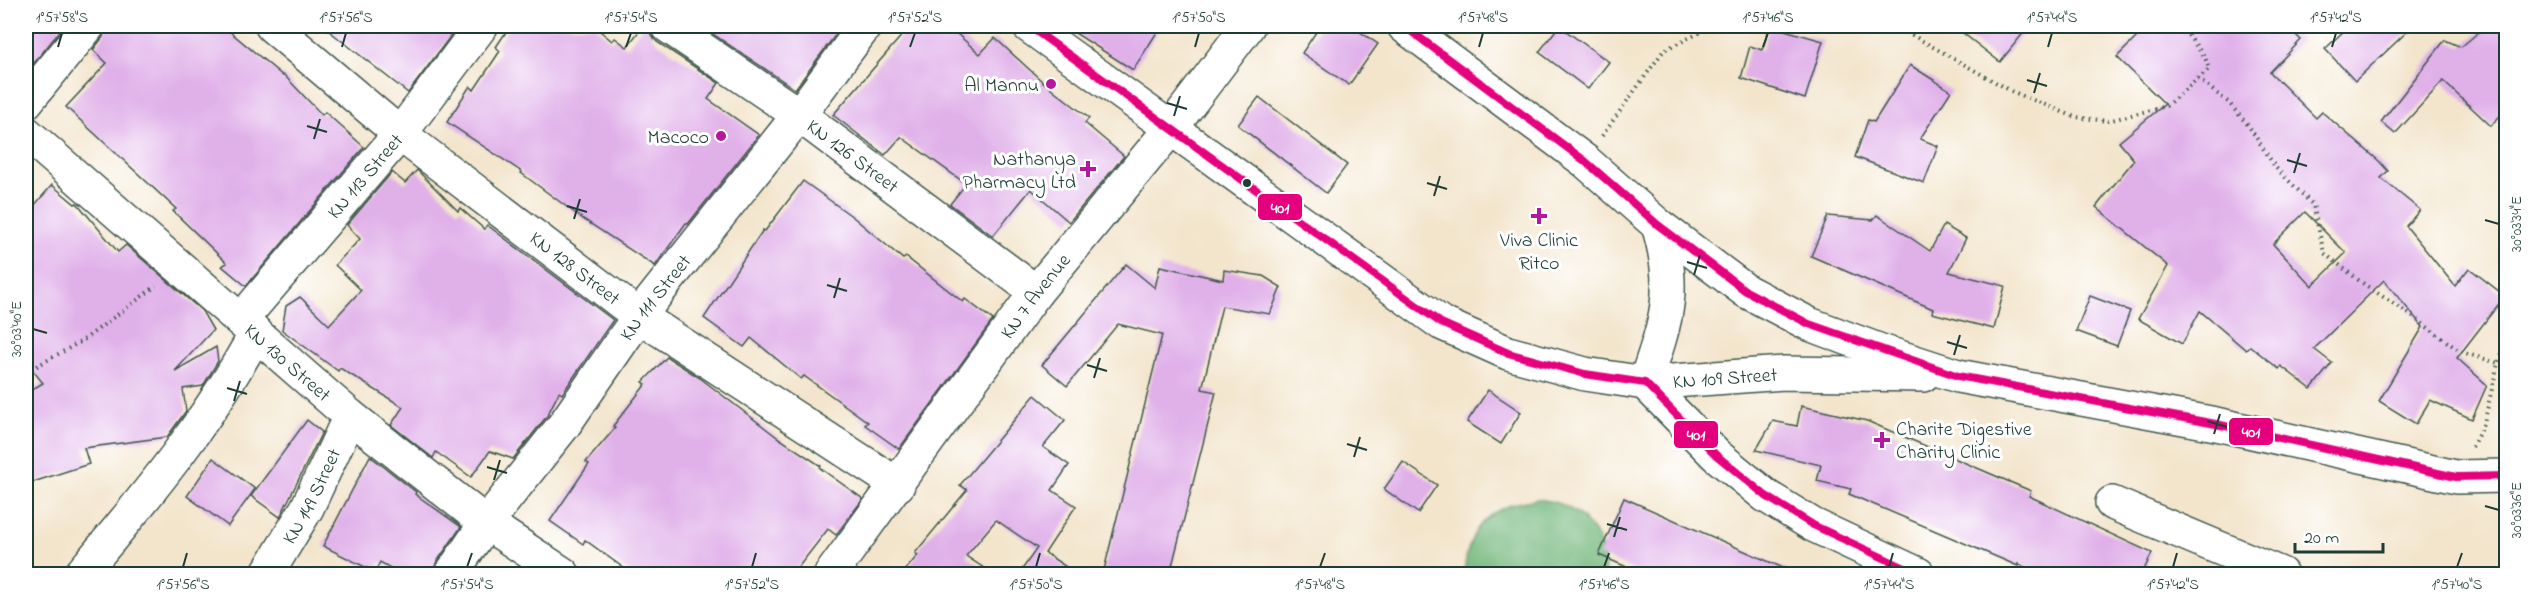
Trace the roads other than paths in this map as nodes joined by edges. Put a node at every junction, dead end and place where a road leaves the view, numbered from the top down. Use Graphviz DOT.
graph roads {
  1 [pos="88,26"];
  2 [pos="272,26"];
  3 [pos="481,26"];
  4 [pos="668,26"];
  5 [pos="865,26"];
  6 [pos="1029,26"];
  7 [pos="1248,26"];
  8 [pos="1404,26"];
  9 [pos="26,102"];
  10 [pos="798,115"];
  11 [pos="1172,127"];
  12 [pos="26,133"];
  13 [pos="400,134"];
  14 [pos="1658,225"];
  15 [pos="1036,292"];
  16 [pos="639,316"];
  17 [pos="248,327"];
  18 [pos="1958,376"];
  19 [pos="1645,383"];
  20 [pos="350,416"];
  21 [pos="2506,476"];
  22 [pos="898,485"];
  23 [pos="2112,503"];
  24 [pos="486,523"];
  25 [pos="81,574"];
  26 [pos="267,574"];
  27 [pos="452,574"];
  28 [pos="563,574"];
  29 [pos="831,574"];
  30 [pos="1918,574"];
  31 [pos="2281,574"];
  1 -- 9 [label="street"];
  2 -- 13 [label="street, KN 128 Street"];
  3 -- 13 [label="street, KN 113 Street"];
  4 -- 10 [label="street, KN 126 Street"];
  5 -- 10 [label="street, KN 111 Street"];
  6 -- 11 [label="street, KN 109 Street"];
  7 -- 11 [label="street, KN 7 Avenue"];
  8 -- 14 [label="street"];
  10 -- 15 [label="street, KN 126 Street"];
  10 -- 16 [label="street, KN 111 Street"];
  11 -- 15 [label="street, KN 7 Avenue"];
  11 -- 19 [label="street, KN 109 Street"];
  12 -- 17 [label="street, KN 130 Street"];
  13 -- 16 [label="street, KN 128 Street"];
  13 -- 17 [label="street, KN 113 Street"];
  14 -- 18 [label="street"];
  14 -- 19 [label="street"];
  15 -- 22 [label="street, KN 7 Avenue"];
  16 -- 22 [label="street, KN 128 Street"];
  16 -- 24 [label="street, KN 111 Street"];
  17 -- 20 [label="street, KN 130 Street"];
  17 -- 25 [label="street, KN 113 Street"];
  18 -- 19 [label="street, KN 109 Street"];
  18 -- 21 [label="street"];
  19 -- 30 [label="street"];
  20 -- 24 [label="street, KN 130 Street"];
  20 -- 26 [label="street, KN 149 Street"];
  22 -- 29 [label="street, KN 7 Avenue"];
  23 -- 31 [label="street"];
  24 -- 27 [label="street, KN 111 Street"];
  24 -- 28 [label="street, KN 130 Street"];
}
